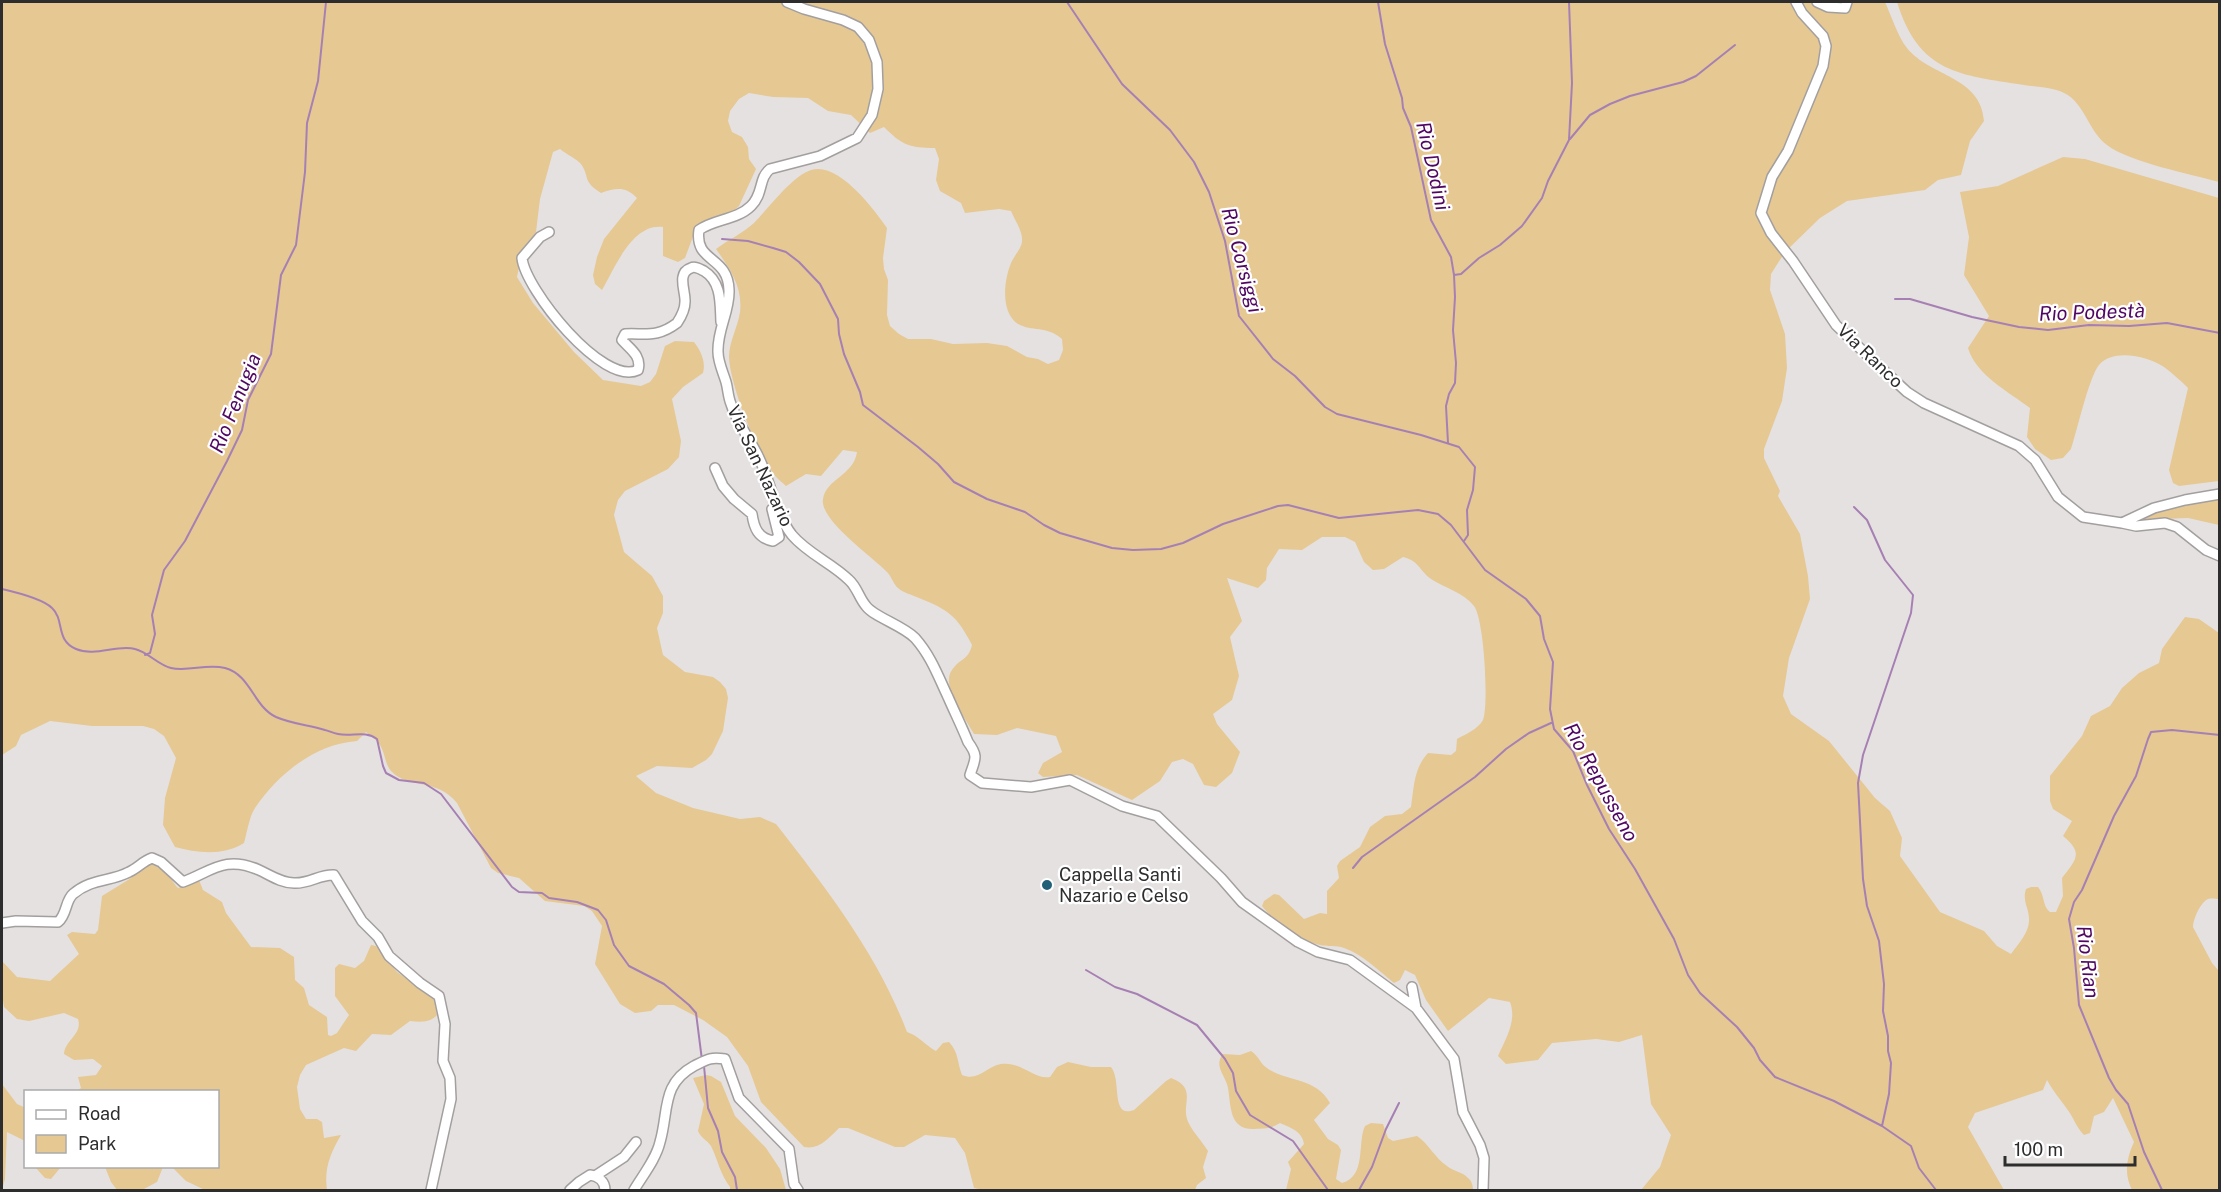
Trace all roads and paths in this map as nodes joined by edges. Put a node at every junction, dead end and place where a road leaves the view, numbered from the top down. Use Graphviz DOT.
graph roads {
  1 [pos="788,2"];
  2 [pos="1796,2"];
  3 [pos="1817,2"];
  4 [pos="1846,2"];
  5 [pos="549,232"];
  6 [pos="722,329"];
  7 [pos="715,468"];
  8 [pos="769,486"];
  9 [pos="2220,494"];
  10 [pos="2122,523"];
  11 [pos="2220,556"];
  12 [pos="2,923"];
  13 [pos="1412,987"];
  14 [pos="1416,1008"];
  15 [pos="636,1142"];
  16 [pos="596,1176"];
  17 [pos="431,1191"];
  18 [pos="570,1191"];
  19 [pos="605,1191"];
  20 [pos="634,1191"];
  21 [pos="798,1191"];
  22 [pos="1483,1191"];
  1 -- 6 [label="street, Via San Nazario"];
  2 -- 10 [label="street, Via Ranco"];
  3 -- 4 [label="street"];
  5 -- 6 [label="street"];
  6 -- 8 [label="street, Via San Nazario"];
  7 -- 8 [label="street"];
  8 -- 14 [label="street, Via San Nazario"];
  9 -- 10 [label="street"];
  10 -- 11 [label="street"];
  12 -- 17 [label="street"];
  13 -- 14 [label="street"];
  14 -- 22 [label="street, Via San Nazario"];
  15 -- 16 [label="street"];
  16 -- 18 [label="street"];
  16 -- 19 [label="street"];
  20 -- 21 [label="street"];
}
